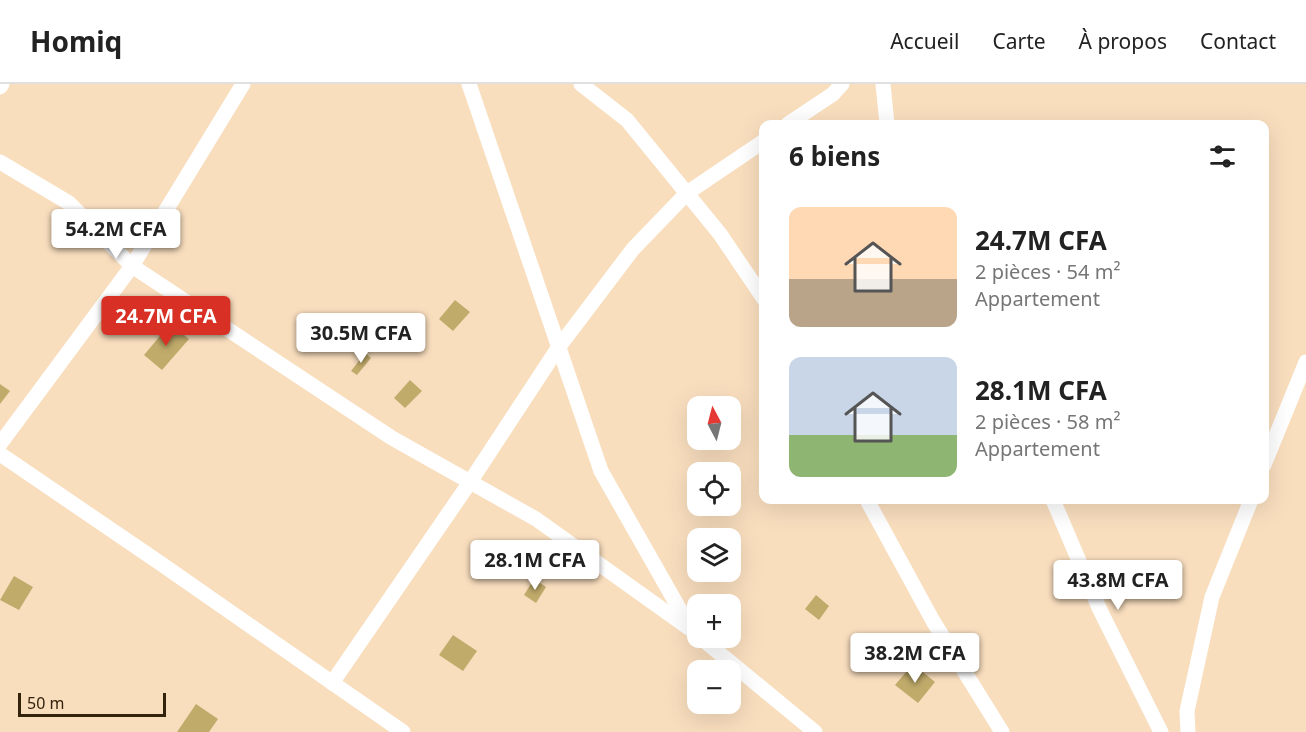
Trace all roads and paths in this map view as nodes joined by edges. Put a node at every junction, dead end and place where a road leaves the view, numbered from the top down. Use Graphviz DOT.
graph roads {
  1 [pos="243,84"];
  2 [pos="469,84"];
  3 [pos="581,84"];
  4 [pos="842,84"];
  5 [pos="884,84"];
  6 [pos="794,120"];
  7 [pos="887,120"];
  8 [pos="759,144"];
  9 [pos="0,162"];
  10 [pos="687,193"];
  11 [pos="132,266"];
  12 [pos="759,292"];
  13 [pos="558,348"];
  14 [pos="1306,362"];
  15 [pos="0,444"];
  16 [pos="1269,453"];
  17 [pos="0,454"];
  18 [pos="470,482"];
  19 [pos="869,504"];
  20 [pos="1055,504"];
  21 [pos="1249,504"];
  22 [pos="687,619"];
  23 [pos="687,628"];
  24 [pos="713,648"];
  25 [pos="332,683"];
  26 [pos="403,732"];
  27 [pos="814,732"];
  28 [pos="1002,732"];
  29 [pos="1161,732"];
  30 [pos="1188,732"];
  1 -- 11 [label="street"];
  2 -- 13 [label="street"];
  3 -- 10 [label="street"];
  4 -- 6 [label="street"];
  5 -- 7 [label="street"];
  8 -- 10 [label="street"];
  9 -- 11 [label="street"];
  10 -- 12 [label="street"];
  10 -- 13 [label="street"];
  11 -- 15 [label="street"];
  11 -- 18 [label="street"];
  13 -- 18 [label="street"];
  13 -- 22 [label="street"];
  14 -- 16 [label="street"];
  17 -- 25 [label="street"];
  18 -- 23 [label="street"];
  18 -- 25 [label="street"];
  19 -- 28 [label="street"];
  20 -- 29 [label="street"];
  21 -- 30 [label="street"];
  24 -- 27 [label="street"];
  25 -- 26 [label="street"];
}
